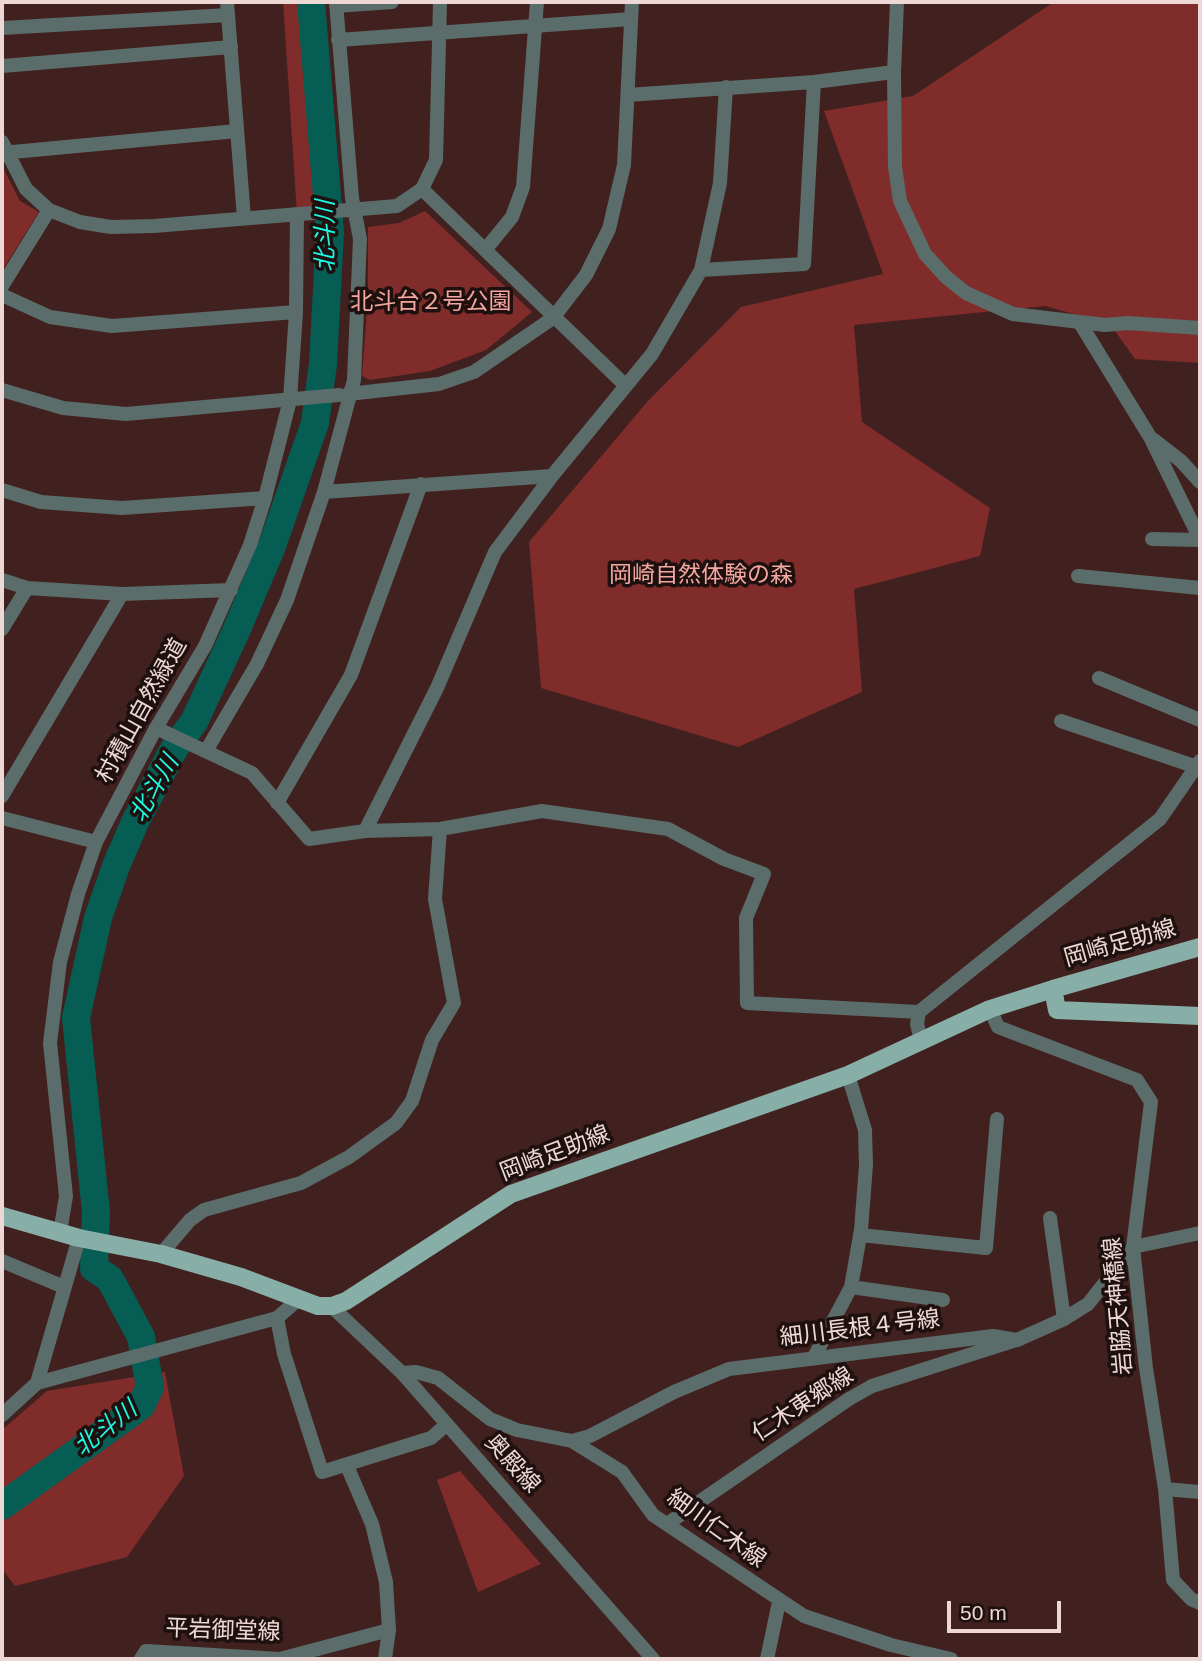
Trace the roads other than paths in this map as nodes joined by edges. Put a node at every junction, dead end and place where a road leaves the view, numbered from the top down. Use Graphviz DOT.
graph roads {
  1 [pos="392,2"];
  2 [pos="440,2"];
  3 [pos="537,2"];
  4 [pos="632,2"];
  5 [pos="640,2"];
  6 [pos="897,2"];
  7 [pos="336,4"];
  8 [pos="228,8"];
  9 [pos="631,19"];
  10 [pos="535,26"];
  11 [pos="2,28"];
  12 [pos="439,33"];
  13 [pos="338,40"];
  14 [pos="231,47"];
  15 [pos="2,65"];
  16 [pos="894,72"];
  17 [pos="814,82"];
  18 [pos="726,88"];
  19 [pos="628,95"];
  20 [pos="237,131"];
  21 [pos="3,149"];
  22 [pos="422,190"];
  23 [pos="350,209"];
  24 [pos="49,210"];
  25 [pos="302,214"];
  26 [pos="244,218"];
  27 [pos="485,250"];
  28 [pos="701,270"];
  29 [pos="2,286"];
  30 [pos="2,295"];
  31 [pos="296,312"];
  32 [pos="553,318"];
  33 [pos="1080,323"];
  34 [pos="1200,328"];
  35 [pos="626,386"];
  36 [pos="2,390"];
  37 [pos="344,395"];
  38 [pos="295,399"];
  39 [pos="1150,437"];
  40 [pos="552,475"];
  41 [pos="1200,482"];
  42 [pos="421,485"];
  43 [pos="2,490"];
  44 [pos="324,492"];
  45 [pos="265,498"];
  46 [pos="1152,539"];
  47 [pos="1200,540"];
  48 [pos="1078,576"];
  49 [pos="2,580"];
  50 [pos="27,588"];
  51 [pos="1200,588"];
  52 [pos="231,590"];
  53 [pos="122,594"];
  54 [pos="2,629"];
  55 [pos="1099,678"];
  56 [pos="1200,720"];
  57 [pos="1061,721"];
  58 [pos="160,730"];
  59 [pos="200,748"];
  60 [pos="1198,764"];
  61 [pos="2,796"];
  62 [pos="277,803"];
  63 [pos="2,818"];
  64 [pos="440,829"];
  65 [pos="365,831"];
  66 [pos="96,842"];
  67 [pos="1200,947"];
  68 [pos="1054,989"];
  69 [pos="990,1009"];
  70 [pos="919,1012"];
  71 [pos="1200,1016"];
  72 [pos="921,1041"];
  73 [pos="848,1075"];
  74 [pos="997,1119"];
  75 [pos="2,1216"];
  76 [pos="1050,1218"];
  77 [pos="60,1233"];
  78 [pos="1200,1233"];
  79 [pos="860,1235"];
  80 [pos="90,1241"];
  81 [pos="1133,1247"];
  82 [pos="161,1254"];
  83 [pos="2,1261"];
  84 [pos="64,1287"];
  85 [pos="851,1287"];
  86 [pos="300,1298"];
  87 [pos="943,1300"];
  88 [pos="331,1306"];
  89 [pos="278,1318"];
  90 [pos="1064,1319"];
  91 [pos="1017,1340"];
  92 [pos="814,1357"];
  93 [pos="402,1373"];
  94 [pos="37,1383"];
  95 [pos="2,1415"];
  96 [pos="446,1426"];
  97 [pos="572,1441"];
  98 [pos="347,1466"];
  99 [pos="1165,1489"];
  100 [pos="1200,1492"];
  101 [pos="667,1524"];
  102 [pos="779,1602"];
  103 [pos="1200,1603"];
  104 [pos="389,1630"];
  105 [pos="141,1659"];
  106 [pos="385,1659"];
  107 [pos="653,1659"];
  108 [pos="767,1659"];
  109 [pos="951,1659"];
  1 -- 7 [label="street"];
  2 -- 12 [label="street"];
  3 -- 10 [label="street"];
  4 -- 5 [label="street"];
  4 -- 9 [label="street"];
  6 -- 16 [label="street"];
  7 -- 13 [label="street"];
  8 -- 11 [label="street"];
  8 -- 14 [label="street"];
  9 -- 10 [label="street"];
  9 -- 19 [label="street"];
  10 -- 12 [label="street"];
  10 -- 27 [label="street"];
  12 -- 13 [label="street"];
  12 -- 22 [label="street"];
  13 -- 23 [label="street"];
  14 -- 15 [label="street"];
  14 -- 20 [label="street"];
  16 -- 17 [label="street"];
  16 -- 33 [label="street"];
  17 -- 18 [label="street"];
  17 -- 28 [label="street"];
  18 -- 19 [label="street"];
  18 -- 28 [label="street"];
  19 -- 32 [label="street"];
  20 -- 21 [label="street"];
  20 -- 26 [label="street"];
  21 -- 24 [label="street"];
  22 -- 23 [label="street"];
  22 -- 27 [label="street"];
  23 -- 25 [label="street"];
  23 -- 37 [label="street"];
  24 -- 26 [label="street"];
  24 -- 29 [label="street"];
  25 -- 26 [label="street"];
  25 -- 31 [label="street, 村積山自然緑道"];
  27 -- 32 [label="street"];
  28 -- 35 [label="street"];
  30 -- 31 [label="street"];
  31 -- 38 [label="street, 村積山自然緑道"];
  32 -- 35 [label="street"];
  32 -- 37 [label="street"];
  33 -- 34 [label="street"];
  33 -- 39 [label="street"];
  35 -- 40 [label="street"];
  36 -- 38 [label="street"];
  37 -- 38 [label="street"];
  37 -- 44 [label="street"];
  38 -- 45 [label="street, 村積山自然緑道"];
  39 -- 41 [label="street"];
  39 -- 47 [label="street"];
  40 -- 42 [label="street"];
  40 -- 65 [label="street"];
  42 -- 44 [label="street"];
  42 -- 62 [label="street"];
  43 -- 45 [label="street"];
  44 -- 59 [label="street"];
  45 -- 52 [label="street, 村積山自然緑道"];
  46 -- 47 [label="street"];
  48 -- 51 [label="street"];
  49 -- 50 [label="street"];
  50 -- 53 [label="street"];
  50 -- 54 [label="street"];
  52 -- 53 [label="street"];
  52 -- 58 [label="street, 村積山自然緑道"];
  53 -- 61 [label="street"];
  55 -- 56 [label="street"];
  57 -- 60 [label="street"];
  58 -- 59 [label="street"];
  58 -- 66 [label="street, 村積山自然緑道"];
  59 -- 62 [label="street"];
  60 -- 70 [label="street"];
  62 -- 65 [label="street"];
  63 -- 66 [label="street"];
  64 -- 65 [label="street"];
  64 -- 70 [label="street"];
  64 -- 82 [label="street"];
  66 -- 77 [label="street, 村積山自然緑道"];
  67 -- 68 [label="main road, 岡崎足助線"];
  68 -- 69 [label="main road, 岡崎足助線"];
  68 -- 71 [label="main road, 岡崎足助線"];
  69 -- 72 [label="main road, 岡崎足助線"];
  69 -- 81 [label="street, 岩脇天神橋線"];
  70 -- 72 [label="street"];
  72 -- 73 [label="main road, 岡崎足助線"];
  73 -- 79 [label="street"];
  73 -- 88 [label="main road, 岡崎足助線"];
  74 -- 79 [label="street"];
  75 -- 77 [label="main road"];
  76 -- 90 [label="street"];
  77 -- 80 [label="main road"];
  78 -- 81 [label="street"];
  79 -- 85 [label="street"];
  80 -- 82 [label="main road"];
  80 -- 84 [label="street"];
  81 -- 90 [label="street, 細川長根４号線"];
  81 -- 99 [label="street, 岩脇天神橋線"];
  82 -- 86 [label="main road"];
  83 -- 84 [label="street"];
  84 -- 94 [label="street"];
  85 -- 87 [label="street"];
  85 -- 92 [label="street"];
  86 -- 88 [label="main road"];
  86 -- 89 [label="street"];
  88 -- 93 [label="street, 奥殿線"];
  89 -- 94 [label="street"];
  89 -- 98 [label="street"];
  90 -- 91 [label="street, 細川長根４号線"];
  91 -- 92 [label="street, 細川長根４号線"];
  91 -- 101 [label="street, 仁木東郷線"];
  92 -- 97 [label="street, 細川長根４号線"];
  93 -- 96 [label="street, 奥殿線"];
  93 -- 97 [label="street, 細川仁木線"];
  94 -- 95 [label="street"];
  96 -- 98 [label="street"];
  96 -- 107 [label="street, 奥殿線"];
  97 -- 101 [label="street, 細川仁木線"];
  98 -- 104 [label="street"];
  99 -- 100 [label="street"];
  99 -- 103 [label="street, 岩脇天神橋線"];
  101 -- 102 [label="street, 細川仁木線"];
  102 -- 108 [label="street"];
  102 -- 109 [label="street, 細川仁木線"];
  104 -- 105 [label="street, 平岩御堂線"];
  104 -- 106 [label="street"];
}
